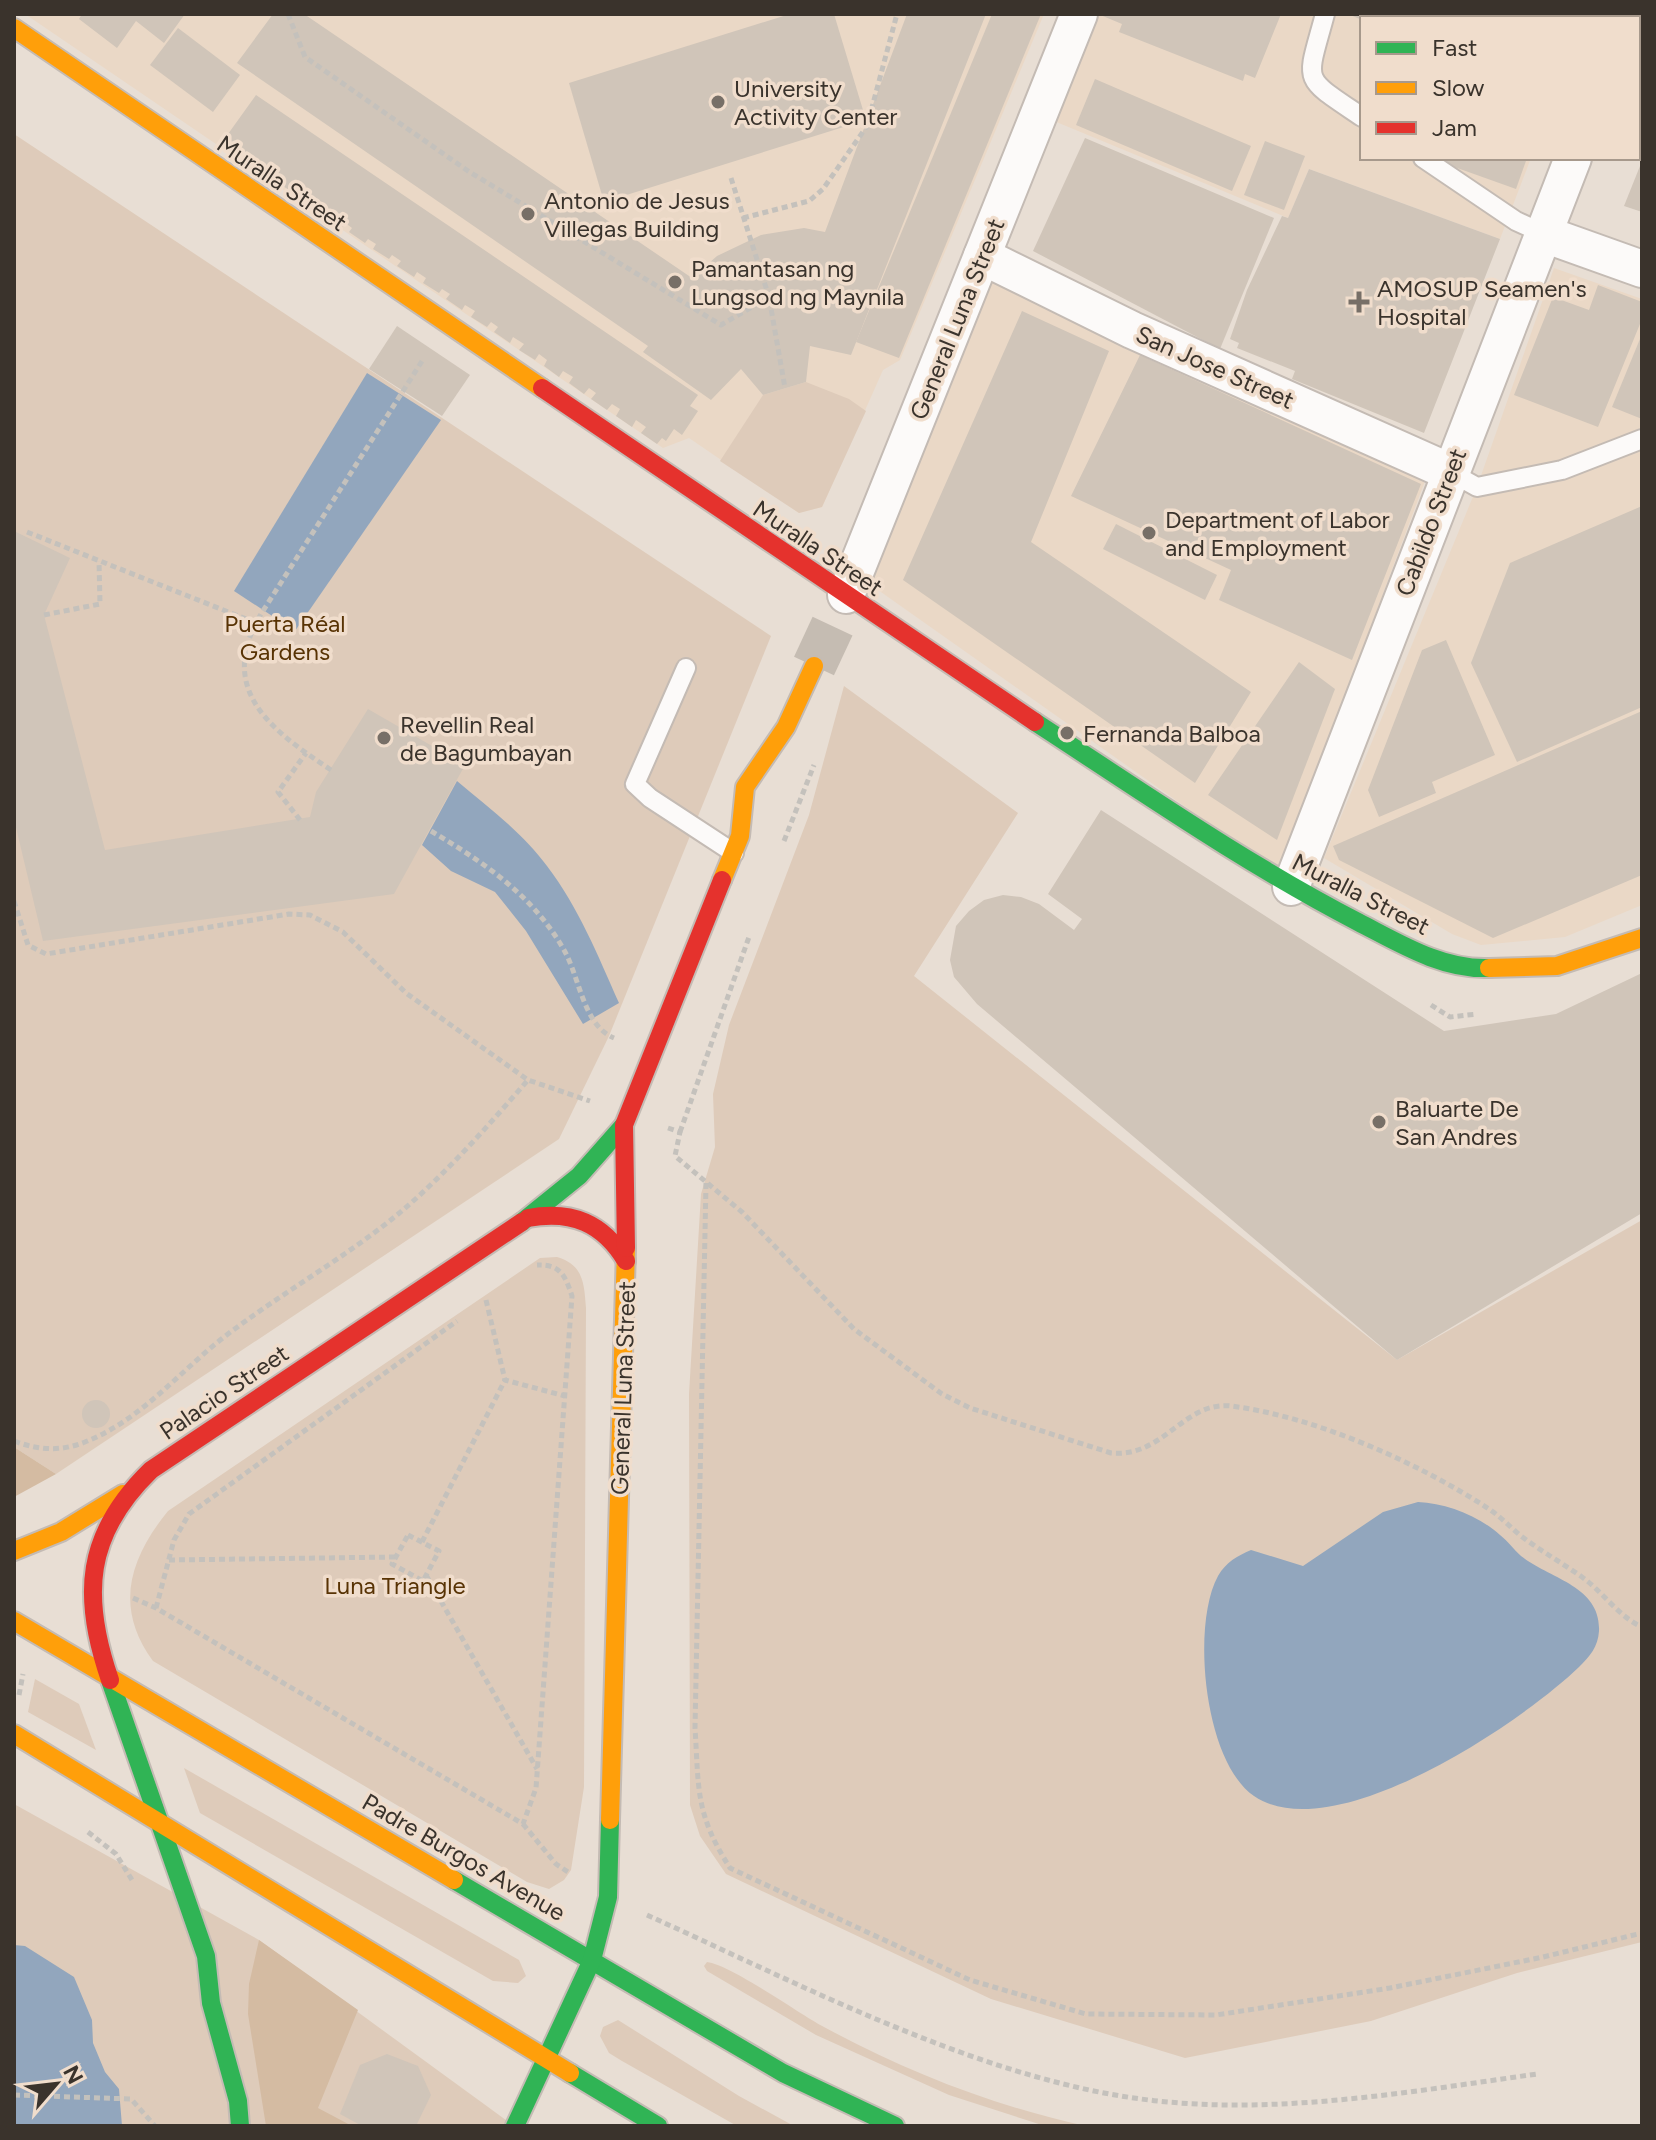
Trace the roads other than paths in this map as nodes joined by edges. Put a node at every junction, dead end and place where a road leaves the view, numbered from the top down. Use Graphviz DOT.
graph roads {
  1 [pos="1079,14"];
  2 [pos="1325,14"];
  3 [pos="14,28"];
  4 [pos="1360,116"];
  5 [pos="1426,160"];
  6 [pos="1572,160"];
  7 [pos="1544,234"];
  8 [pos="982,256"];
  9 [pos="1642,269"];
  10 [pos="1642,439"];
  11 [pos="1450,472"];
  12 [pos="843,602"];
  13 [pos="814,666"];
  14 [pos="686,668"];
  15 [pos="786,727"];
  16 [pos="779,771"];
  17 [pos="765,809"];
  18 [pos="737,845"];
  19 [pos="1291,887"];
  20 [pos="1642,938"];
  21 [pos="626,1120"];
  22 [pos="528,1218"];
  23 [pos="626,1261"];
  24 [pos="123,1494"];
  25 [pos="14,1551"];
  26 [pos="14,1621"];
  27 [pos="109,1676"];
  28 [pos="14,1734"];
  29 [pos="158,1819"];
  30 [pos="592,1960"];
  31 [pos="547,2060"];
  32 [pos="240,2126"];
  33 [pos="515,2126"];
  34 [pos="658,2126"];
  35 [pos="895,2126"];
  1 -- 8 [label="street, General Luna Street"];
  2 -- 4 [label="lane"];
  3 -- 12 [label="street, Muralla Street"];
  5 -- 7 [label="lane"];
  6 -- 7 [label="street, Cabildo Street"];
  7 -- 9 [label="street"];
  7 -- 11 [label="street, Cabildo Street"];
  8 -- 11 [label="street, San Jose Street"];
  8 -- 12 [label="street, General Luna Street"];
  10 -- 11 [label="lane"];
  11 -- 19 [label="street, Cabildo Street"];
  12 -- 19 [label="street, Muralla Street"];
  13 -- 15 [label="street, General Luna Street"];
  14 -- 18 [label="lane"];
  15 -- 16 [label="street, General Luna Street"];
  15 -- 18 [label="street, General Luna Street"];
  17 -- 18 [label="street, General Luna Street"];
  18 -- 21 [label="street, General Luna Street"];
  19 -- 20 [label="street, Muralla Street"];
  21 -- 22 [label="street, Palacio Street"];
  21 -- 23 [label="street, General Luna Street"];
  22 -- 23 [label="street"];
  22 -- 24 [label="street, Palacio Street"];
  23 -- 30 [label="street, General Luna Street"];
  24 -- 25 [label="street"];
  24 -- 27 [label="street, Palacio Street"];
  26 -- 27 [label="street, Padre Burgos Avenue"];
  27 -- 29 [label="street, Palacio Street"];
  27 -- 30 [label="street, Padre Burgos Avenue"];
  28 -- 29 [label="street"];
  29 -- 31 [label="street"];
  29 -- 32 [label="street, Palacio Street"];
  30 -- 31 [label="street, General Luna Street"];
  30 -- 35 [label="street, Padre Burgos Avenue"];
  31 -- 33 [label="street, General Luna Street"];
  31 -- 34 [label="street"];
}
